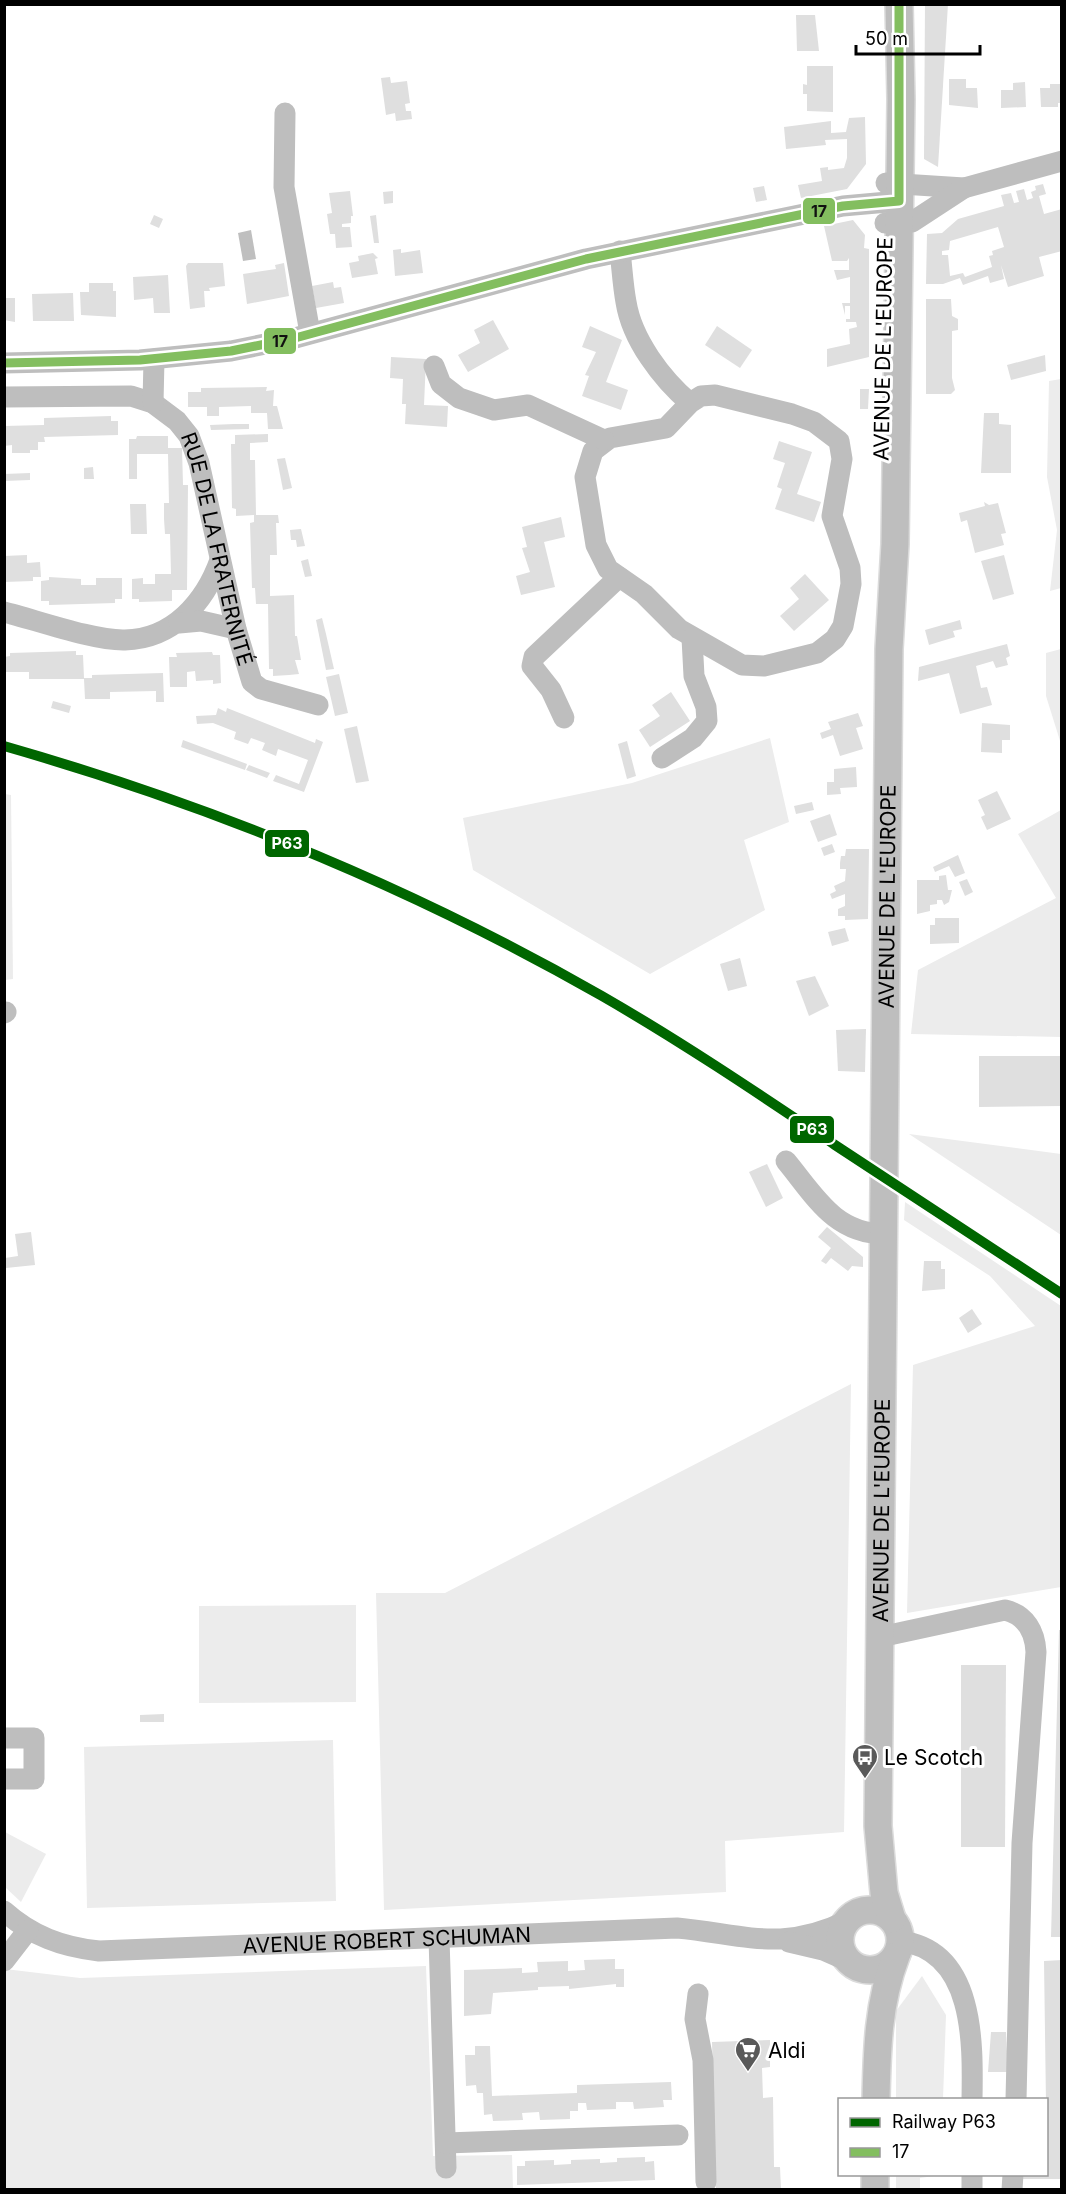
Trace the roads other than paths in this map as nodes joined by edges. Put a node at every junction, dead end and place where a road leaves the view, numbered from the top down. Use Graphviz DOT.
graph roads {
  1 [pos="899,9"];
  2 [pos="285,113"];
  3 [pos="1062,161"];
  4 [pos="964,188"];
  5 [pos="892,203"];
  6 [pos="620,251"];
  7 [pos="310,333"];
  8 [pos="154,360"];
  9 [pos="4,363"];
  10 [pos="434,366"];
  11 [pos="4,397"];
  12 [pos="153,403"];
  13 [pos="690,403"];
  14 [pos="604,440"];
  15 [pos="220,560"];
  16 [pos="619,577"];
  17 [pos="4,612"];
  18 [pos="179,623"];
  19 [pos="236,629"];
  20 [pos="692,638"];
  21 [pos="318,705"];
  22 [pos="564,718"];
  23 [pos="662,758"];
  24 [pos="786,1161"];
  25 [pos="884,1234"];
  26 [pos="880,1637"];
  27 [pos="4,1738"];
  28 [pos="4,1779"];
  29 [pos="878,1826"];
  30 [pos="4,1911"];
  31 [pos="850,1918"];
  32 [pos="28,1930"];
  33 [pos="439,1938"];
  34 [pos="896,1939"];
  35 [pos="780,1940"];
  36 [pos="4,1961"];
  37 [pos="850,1963"];
  38 [pos="698,1994"];
  39 [pos="877,2048"];
  40 [pos="876,2098"];
  41 [pos="972,2098"];
  42 [pos="1016,2098"];
  43 [pos="678,2135"];
  44 [pos="446,2143"];
  45 [pos="446,2168"];
  46 [pos="706,2182"];
  1 -- 5 [label="main road, AVENUE DE L'EUROPE"];
  2 -- 7 [label="street"];
  3 -- 4 [label="street"];
  4 -- 5 [label="street"];
  4 -- 5 [label="street"];
  5 -- 6 [label="street"];
  5 -- 25 [label="main road, AVENUE DE L'EUROPE"];
  6 -- 7 [label="street"];
  6 -- 13 [label="street"];
  7 -- 8 [label="street"];
  8 -- 9 [label="street"];
  8 -- 12 [label="street"];
  10 -- 14 [label="street"];
  11 -- 12 [label="street"];
  12 -- 15 [label="street, RUE DE LA FRATERNITÉ"];
  13 -- 14 [label="street"];
  13 -- 20 [label="street"];
  14 -- 16 [label="street"];
  15 -- 18 [label="street"];
  15 -- 19 [label="street, RUE DE LA FRATERNITÉ"];
  16 -- 20 [label="street"];
  16 -- 22 [label="street"];
  17 -- 18 [label="street"];
  18 -- 19 [label="street"];
  19 -- 21 [label="street, RUE DE LA FRATERNITÉ"];
  20 -- 23 [label="street"];
  24 -- 25 [label="street"];
  25 -- 26 [label="main road, AVENUE DE L'EUROPE"];
  26 -- 29 [label="main road, AVENUE DE L'EUROPE"];
  26 -- 42 [label="street"];
  27 -- 28 [label="street"];
  29 -- 31 [label="main road, AVENUE DE L'EUROPE"];
  29 -- 34 [label="main road, AVENUE DE L'EUROPE"];
  30 -- 32 [label="street, AVENUE ROBERT SCHUMAN"];
  31 -- 34 [label="main road"];
  31 -- 35 [label="street, AVENUE ROBERT SCHUMAN"];
  31 -- 37 [label="main road"];
  32 -- 33 [label="street, AVENUE ROBERT SCHUMAN"];
  32 -- 36 [label="street"];
  33 -- 35 [label="street, AVENUE ROBERT SCHUMAN"];
  33 -- 44 [label="street"];
  34 -- 37 [label="main road"];
  34 -- 39 [label="main road"];
  34 -- 41 [label="street"];
  35 -- 37 [label="street, AVENUE ROBERT SCHUMAN"];
  37 -- 39 [label="main road"];
  38 -- 46 [label="street"];
  39 -- 40 [label="main road"];
  43 -- 44 [label="street"];
  44 -- 45 [label="street"];
}
